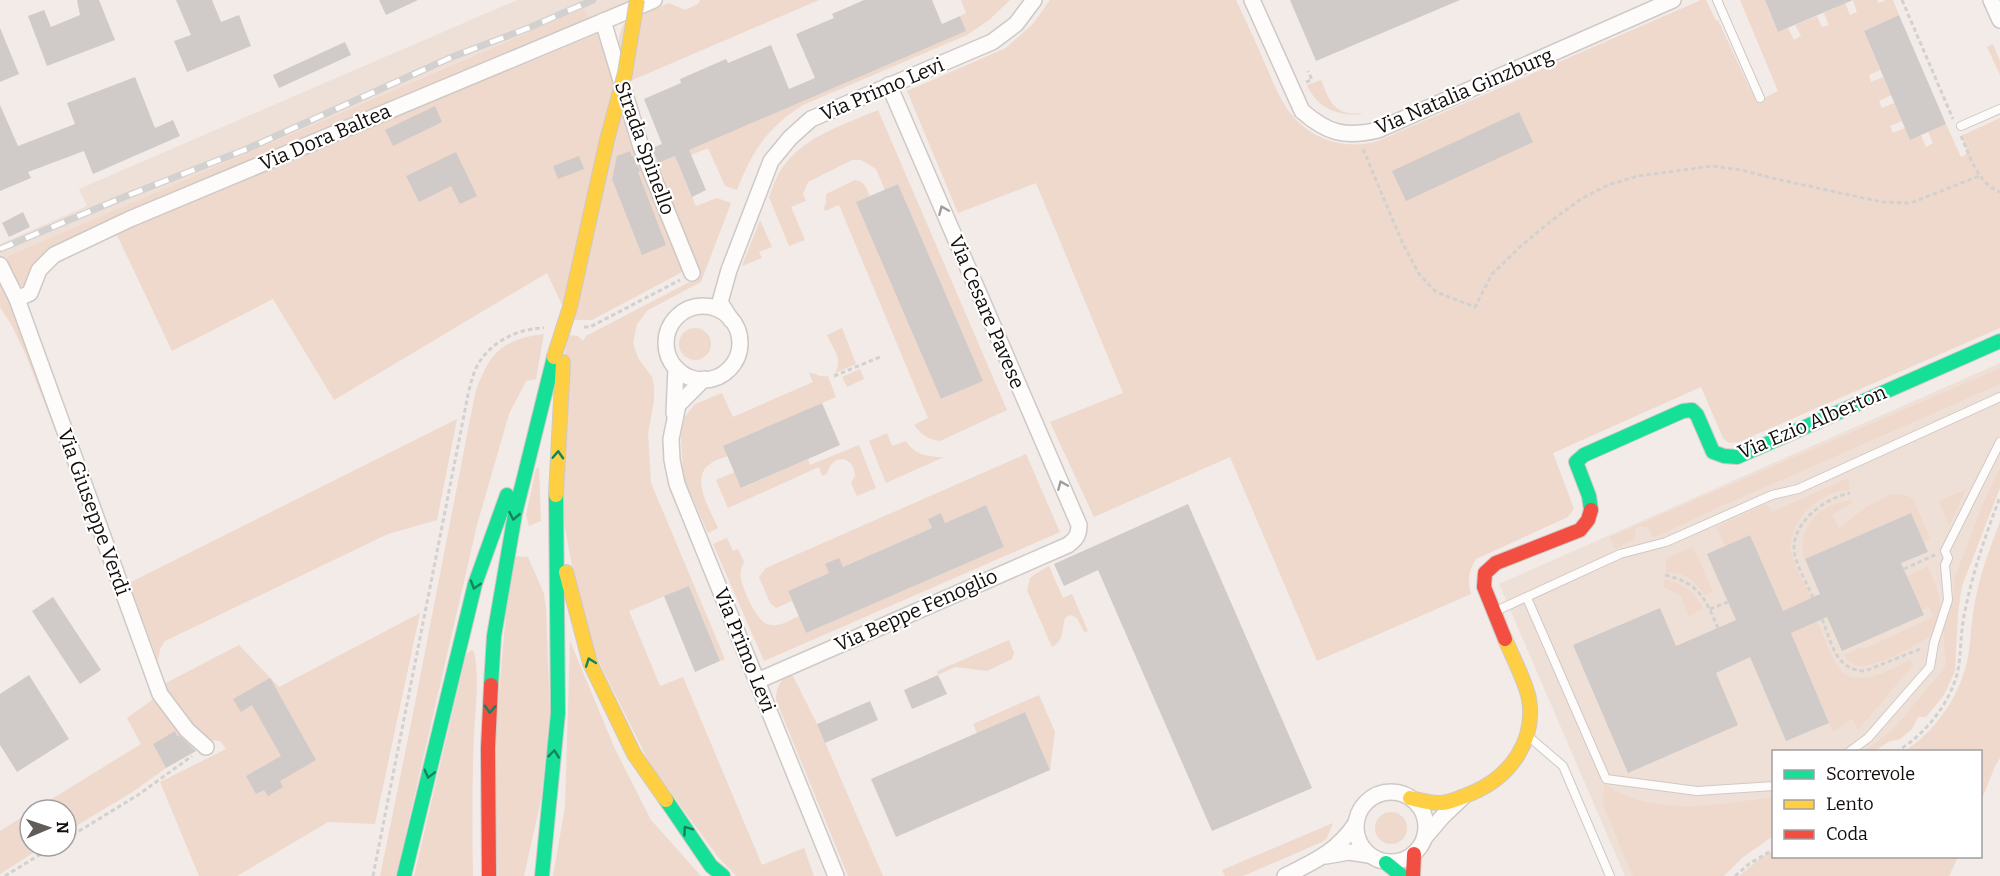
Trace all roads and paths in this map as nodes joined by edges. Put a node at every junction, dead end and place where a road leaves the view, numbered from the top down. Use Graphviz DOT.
graph roads {
  1 [pos="637,0"];
  2 [pos="654,0"];
  3 [pos="1034,0"];
  4 [pos="1252,0"];
  5 [pos="1673,0"];
  6 [pos="1717,0"];
  7 [pos="1902,0"];
  8 [pos="1991,0"];
  9 [pos="2000,20"];
  10 [pos="603,21"];
  11 [pos="889,85"];
  12 [pos="1760,98"];
  13 [pos="2000,108"];
  14 [pos="1959,126"];
  15 [pos="1362,134"];
  16 [pos="1961,136"];
  17 [pos="1979,176"];
  18 [pos="2000,192"];
  19 [pos="0,265"];
  20 [pos="729,270"];
  21 [pos="692,273"];
  22 [pos="17,299"];
  23 [pos="702,306"];
  24 [pos="731,320"];
  25 [pos="2000,341"];
  26 [pos="880,357"];
  27 [pos="559,358"];
  28 [pos="676,368"];
  29 [pos="834,376"];
  30 [pos="704,380"];
  31 [pos="545,392"];
  32 [pos="2000,397"];
  33 [pos="674,420"];
  34 [pos="2000,442"];
  35 [pos="1850,493"];
  36 [pos="2000,497"];
  37 [pos="556,503"];
  38 [pos="1076,539"];
  39 [pos="1945,551"];
  40 [pos="1904,569"];
  41 [pos="1665,575"];
  42 [pos="1527,598"];
  43 [pos="1813,598"];
  44 [pos="1728,602"];
  45 [pos="1710,609"];
  46 [pos="1495,612"];
  47 [pos="1822,619"];
  48 [pos="1718,628"];
  49 [pos="1934,643"];
  50 [pos="757,681"];
  51 [pos="1527,735"];
  52 [pos="206,747"];
  53 [pos="1852,750"];
  54 [pos="1899,750"];
  55 [pos="1772,786"];
  56 [pos="1410,798"];
  57 [pos="1462,798"];
  58 [pos="548,813"];
  59 [pos="1356,823"];
  60 [pos="78,832"];
  61 [pos="1425,837"];
  62 [pos="1772,850"];
  63 [pos="1414,854"];
  64 [pos="1369,855"];
  65 [pos="34,858"];
  66 [pos="1320,858"];
  67 [pos="1386,862"];
  68 [pos="5,876"];
  69 [pos="404,876"];
  70 [pos="489,876"];
  71 [pos="535,876"];
  72 [pos="542,876"];
  73 [pos="723,876"];
  74 [pos="836,876"];
  75 [pos="1285,876"];
  76 [pos="1402,876"];
  77 [pos="1413,876"];
  78 [pos="1610,876"];
  79 [pos="1734,876"];
  1 -- 27 [label="main road, bridge"];
  2 -- 10 [label="street, Via Dora Baltea"];
  3 -- 11 [label="street, Via Primo Levi"];
  4 -- 15 [label="street, Via Natalia Ginzburg"];
  5 -- 15 [label="street, Via Natalia Ginzburg"];
  6 -- 12 [label="lane"];
  7 -- 14 [label="path"];
  8 -- 9 [label="street"];
  10 -- 21 [label="street, Strada Spinello"];
  10 -- 22 [label="street, Via Dora Baltea"];
  11 -- 20 [label="street, Via Primo Levi"];
  38 -- 11 [label="street, Via Cesare Pavese, one-way"];
  13 -- 14 [label="lane"];
  15 -- 17 [label="path"];
  16 -- 17 [label="path"];
  17 -- 18 [label="path"];
  19 -- 22 [label="street, Via Giuseppe Verdi"];
  20 -- 23 [label="street, Via Primo Levi"];
  20 -- 24 [label="street, Via Primo Levi"];
  22 -- 52 [label="street, Via Giuseppe Verdi"];
  23 -- 24 [label="street"];
  23 -- 28 [label="street"];
  24 -- 30 [label="street"];
  25 -- 46 [label="main road, Via Ezio Alberton"];
  26 -- 29 [label="path"];
  27 -- 31 [label="main road"];
  37 -- 27 [label="main road, one-way"];
  28 -- 30 [label="street"];
  28 -- 33 [label="street, Via Primo Levi"];
  30 -- 33 [label="street, Via Primo Levi"];
  31 -- 69 [label="main road, one-way"];
  31 -- 70 [label="main road, one-way"];
  32 -- 42 [label="lane"];
  33 -- 50 [label="street, Via Primo Levi"];
  34 -- 39 [label="lane"];
  35 -- 43 [label="path"];
  36 -- 54 [label="path"];
  58 -- 37 [label="main road, one-way"];
  73 -- 37 [label="main road, one-way"];
  38 -- 50 [label="street, Via Beppe Fenoglio"];
  39 -- 40 [label="path"];
  39 -- 49 [label="lane"];
  41 -- 45 [label="path"];
  42 -- 46 [label="lane"];
  42 -- 55 [label="lane"];
  44 -- 45 [label="path"];
  45 -- 48 [label="path"];
  46 -- 51 [label="main road, Via Ezio Alberton"];
  47 -- 49 [label="path"];
  49 -- 53 [label="lane"];
  50 -- 74 [label="street, Via Primo Levi"];
  51 -- 57 [label="main road, Via Ezio Alberton"];
  51 -- 78 [label="lane"];
  52 -- 60 [label="path"];
  56 -- 57 [label="main road, Via Ezio Alberton"];
  56 -- 59 [label="street"];
  56 -- 61 [label="street"];
  57 -- 61 [label="street"];
  58 -- 71 [label="main road"];
  58 -- 72 [label="main road"];
  59 -- 64 [label="street"];
  59 -- 66 [label="street"];
  61 -- 63 [label="street"];
  62 -- 79 [label="path"];
  63 -- 67 [label="street"];
  63 -- 77 [label="main road"];
  64 -- 66 [label="street"];
  64 -- 67 [label="street"];
  65 -- 68 [label="path"];
  66 -- 75 [label="street"];
  67 -- 76 [label="main road"];
}
